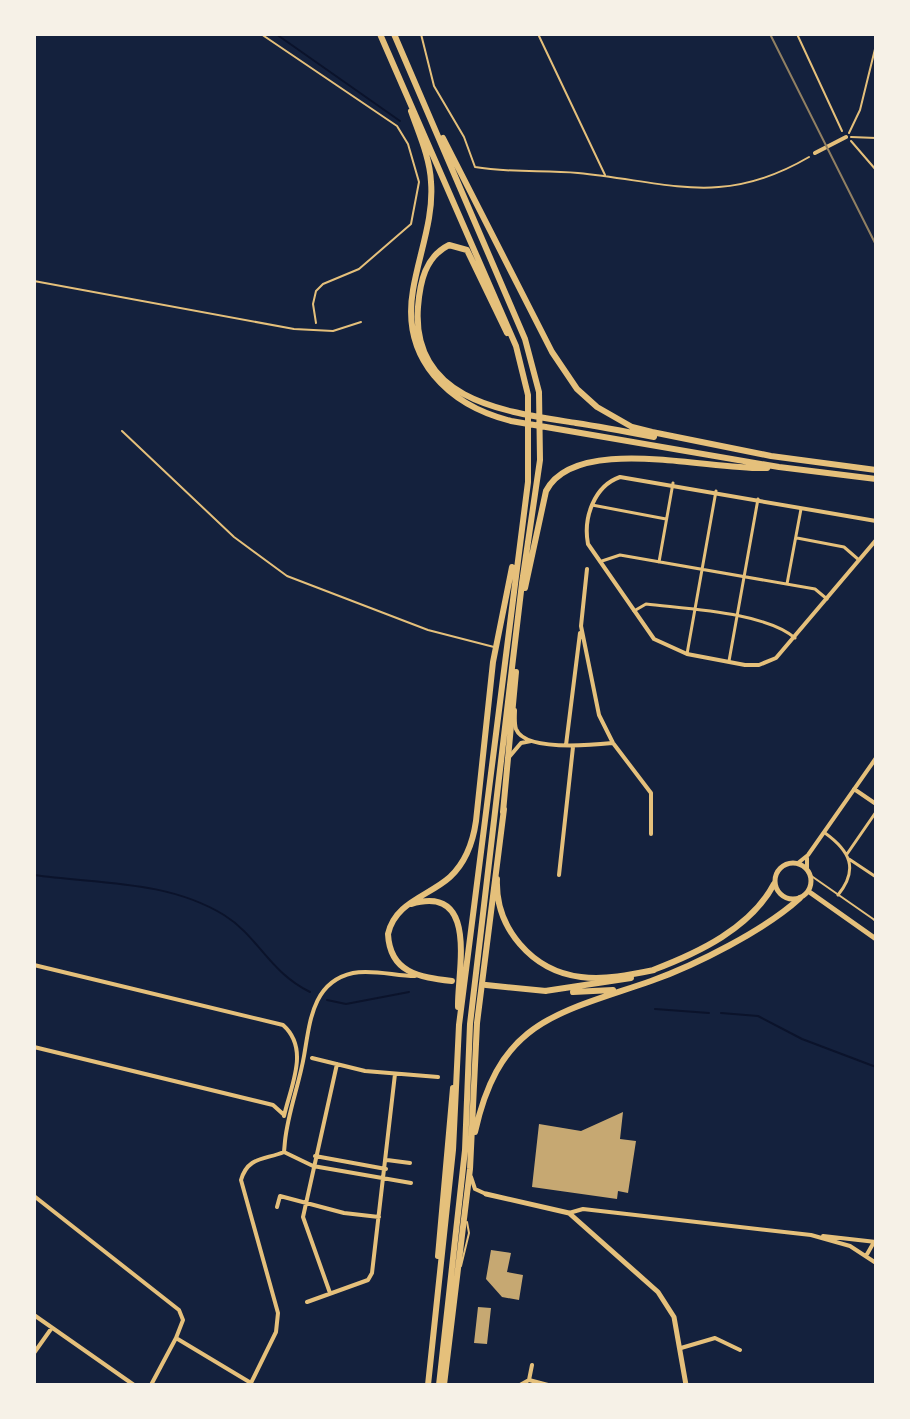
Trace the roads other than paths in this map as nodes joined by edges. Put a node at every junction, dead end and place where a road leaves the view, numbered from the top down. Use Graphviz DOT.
graph roads {
  1 [pos="380,34"];
  2 [pos="394,34"];
  3 [pos="388,52"];
  4 [pos="428,114"];
  5 [pos="843,138"];
  6 [pos="815,153"];
  7 [pos="34,281"];
  8 [pos="361,322"];
  9 [pos="516,346"];
  10 [pos="555,424"];
  11 [pos="122,431"];
  12 [pos="736,450"];
  13 [pos="779,467"];
  14 [pos="876,470"];
  15 [pos="876,479"];
  16 [pos="673,483"];
  17 [pos="716,491"];
  18 [pos="758,499"];
  19 [pos="592,505"];
  20 [pos="801,507"];
  21 [pos="667,519"];
  22 [pos="522,521"];
  23 [pos="876,521"];
  24 [pos="796,537"];
  25 [pos="876,540"];
  26 [pos="859,560"];
  27 [pos="600,562"];
  28 [pos="659,562"];
  29 [pos="587,569"];
  30 [pos="702,569"];
  31 [pos="744,577"];
  32 [pos="787,584"];
  33 [pos="827,599"];
  34 [pos="694,610"];
  35 [pos="634,611"];
  36 [pos="519,616"];
  37 [pos="737,617"];
  38 [pos="581,626"];
  39 [pos="795,638"];
  40 [pos="495,647"];
  41 [pos="687,654"];
  42 [pos="514,659"];
  43 [pos="729,662"];
  44 [pos="515,699"];
  45 [pos="531,741"];
  46 [pos="613,743"];
  47 [pos="566,745"];
  48 [pos="573,746"];
  49 [pos="508,758"];
  50 [pos="876,758"];
  51 [pos="854,789"];
  52 [pos="876,804"];
  53 [pos="504,809"];
  54 [pos="876,812"];
  55 [pos="824,832"];
  56 [pos="651,834"];
  57 [pos="808,855"];
  58 [pos="848,856"];
  59 [pos="798,863"];
  60 [pos="809,872"];
  61 [pos="559,875"];
  62 [pos="876,877"];
  63 [pos="774,884"];
  64 [pos="808,891"];
  65 [pos="838,895"];
  66 [pos="800,898"];
  67 [pos="404,907"];
  68 [pos="876,920"];
  69 [pos="876,939"];
  70 [pos="34,965"];
  71 [pos="654,970"];
  72 [pos="415,976"];
  73 [pos="452,981"];
  74 [pos="652,981"];
  75 [pos="486,985"];
  76 [pos="545,991"];
  77 [pos="459,1025"];
  78 [pos="34,1047"];
  79 [pos="312,1058"];
  80 [pos="337,1064"];
  81 [pos="395,1074"];
  82 [pos="438,1077"];
  83 [pos="286,1117"];
  84 [pos="472,1147"];
  85 [pos="284,1152"];
  86 [pos="315,1156"];
  87 [pos="387,1160"];
  88 [pos="410,1163"];
  89 [pos="313,1166"];
  90 [pos="386,1169"];
  91 [pos="470,1169"];
  92 [pos="384,1179"];
  93 [pos="411,1183"];
  94 [pos="486,1194"];
  95 [pos="34,1196"];
  96 [pos="303,1203"];
  97 [pos="277,1207"];
  98 [pos="466,1207"];
  99 [pos="569,1213"];
  100 [pos="379,1217"];
  101 [pos="811,1235"];
  102 [pos="875,1242"];
  103 [pos="866,1256"];
  104 [pos="876,1263"];
  105 [pos="330,1293"];
  106 [pos="307,1302"];
  107 [pos="34,1315"];
  108 [pos="52,1328"];
  109 [pos="176,1338"];
  110 [pos="681,1348"];
  111 [pos="740,1350"];
  112 [pos="34,1353"];
  113 [pos="532,1365"];
  114 [pos="529,1380"];
  115 [pos="250,1384"];
  116 [pos="134,1385"];
  117 [pos="151,1385"];
  118 [pos="428,1385"];
  119 [pos="442,1385"];
  120 [pos="520,1385"];
  121 [pos="548,1385"];
  122 [pos="686,1385"];
  1 -- 3 [label="highway"];
  2 -- 4 [label="highway"];
  3 -- 9 [label="highway"];
  3 -- 10 [label="highway"];
  4 -- 12 [label="highway"];
  4 -- 36 [label="highway"];
  5 -- 6 [label="street"];
  7 -- 8 [label="lane"];
  9 -- 10 [label="highway"];
  9 -- 22 [label="highway"];
  10 -- 12 [label="highway"];
  10 -- 13 [label="highway"];
  11 -- 40 [label="lane"];
  12 -- 14 [label="highway"];
  13 -- 15 [label="highway"];
  13 -- 36 [label="highway"];
  16 -- 17 [label="street"];
  16 -- 19 [label="street"];
  16 -- 21 [label="street"];
  17 -- 18 [label="street"];
  17 -- 30 [label="street"];
  18 -- 20 [label="street"];
  18 -- 31 [label="street"];
  19 -- 21 [label="street"];
  19 -- 27 [label="street"];
  20 -- 23 [label="street"];
  20 -- 24 [label="street"];
  21 -- 28 [label="street"];
  22 -- 40 [label="highway"];
  22 -- 77 [label="highway"];
  24 -- 26 [label="street"];
  24 -- 32 [label="street"];
  25 -- 26 [label="street"];
  26 -- 33 [label="street"];
  27 -- 28 [label="street"];
  27 -- 35 [label="street"];
  28 -- 30 [label="street"];
  29 -- 38 [label="street"];
  30 -- 31 [label="street"];
  30 -- 34 [label="street"];
  31 -- 32 [label="street"];
  31 -- 37 [label="street"];
  32 -- 33 [label="street"];
  33 -- 39 [label="street"];
  34 -- 35 [label="street"];
  34 -- 37 [label="street"];
  34 -- 41 [label="street"];
  35 -- 41 [label="street"];
  36 -- 42 [label="highway"];
  37 -- 39 [label="street"];
  37 -- 43 [label="street"];
  38 -- 46 [label="street"];
  38 -- 47 [label="street"];
  39 -- 43 [label="street"];
  40 -- 67 [label="highway"];
  41 -- 43 [label="street"];
  42 -- 44 [label="highway"];
  42 -- 119 [label="highway"];
  44 -- 45 [label="street"];
  44 -- 49 [label="highway"];
  45 -- 47 [label="street"];
  45 -- 49 [label="street"];
  46 -- 48 [label="street"];
  46 -- 56 [label="street"];
  47 -- 48 [label="street"];
  48 -- 61 [label="street"];
  49 -- 53 [label="highway"];
  50 -- 51 [label="street"];
  51 -- 52 [label="street"];
  51 -- 55 [label="street"];
  53 -- 71 [label="highway"];
  53 -- 84 [label="highway"];
  54 -- 58 [label="street"];
  55 -- 57 [label="street"];
  55 -- 58 [label="street"];
  57 -- 59 [label="street"];
  57 -- 60 [label="street"];
  58 -- 62 [label="street"];
  58 -- 65 [label="street"];
  59 -- 60 [label="street"];
  59 -- 63 [label="street"];
  60 -- 64 [label="street"];
  60 -- 65 [label="lane"];
  63 -- 66 [label="street"];
  63 -- 71 [label="highway"];
  64 -- 66 [label="street"];
  64 -- 69 [label="street"];
  65 -- 68 [label="lane"];
  66 -- 74 [label="highway"];
  67 -- 72 [label="highway"];
  67 -- 77 [label="highway"];
  70 -- 83 [label="street"];
  71 -- 76 [label="highway"];
  72 -- 73 [label="highway"];
  72 -- 83 [label="street"];
  74 -- 76 [label="highway"];
  74 -- 84 [label="highway"];
  75 -- 76 [label="highway"];
  77 -- 118 [label="highway"];
  78 -- 83 [label="street"];
  79 -- 80 [label="street"];
  80 -- 81 [label="street"];
  80 -- 86 [label="street"];
  81 -- 82 [label="street"];
  81 -- 87 [label="street"];
  83 -- 85 [label="street"];
  84 -- 91 [label="highway"];
  85 -- 89 [label="street"];
  85 -- 115 [label="street"];
  86 -- 89 [label="street"];
  86 -- 90 [label="street"];
  87 -- 88 [label="street"];
  87 -- 90 [label="street"];
  89 -- 92 [label="street"];
  89 -- 96 [label="street"];
  90 -- 92 [label="street"];
  91 -- 94 [label="street"];
  91 -- 98 [label="highway"];
  92 -- 93 [label="street"];
  92 -- 100 [label="street"];
  94 -- 98 [label="street"];
  94 -- 99 [label="street"];
  95 -- 109 [label="street"];
  96 -- 97 [label="street"];
  96 -- 100 [label="street"];
  96 -- 105 [label="street"];
  98 -- 119 [label="highway"];
  99 -- 101 [label="street"];
  99 -- 110 [label="street"];
  100 -- 105 [label="street"];
  101 -- 102 [label="street"];
  101 -- 103 [label="street"];
  102 -- 103 [label="street"];
  103 -- 104 [label="street"];
  105 -- 106 [label="street"];
  107 -- 108 [label="street"];
  108 -- 112 [label="street"];
  108 -- 116 [label="street"];
  109 -- 115 [label="street"];
  109 -- 117 [label="street"];
  110 -- 111 [label="street"];
  110 -- 122 [label="street"];
  113 -- 114 [label="street"];
  114 -- 120 [label="street"];
  114 -- 121 [label="street"];
}
